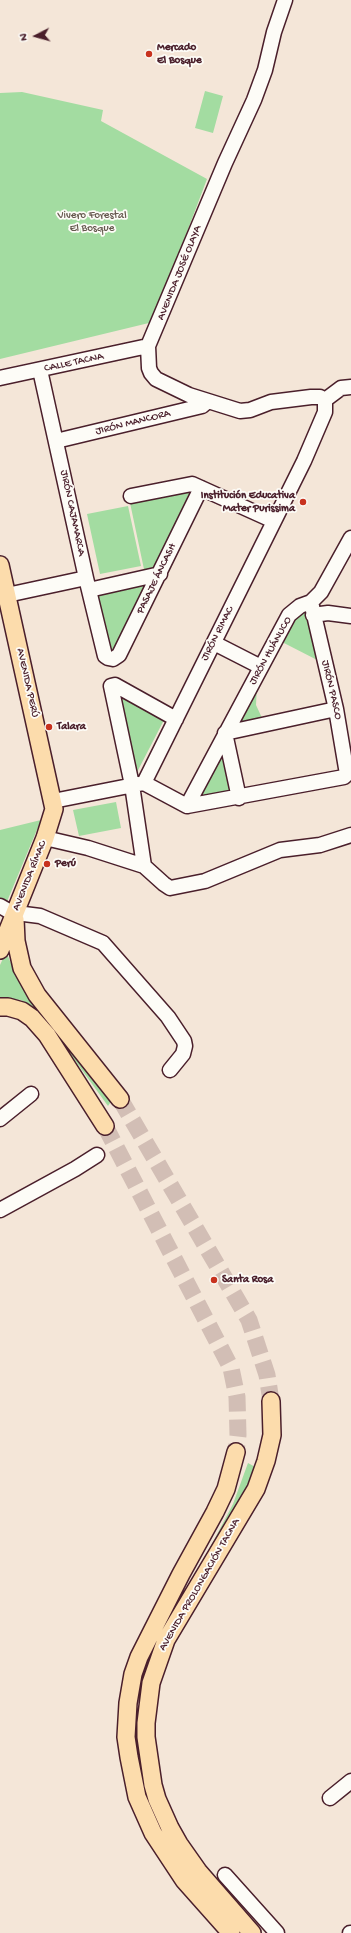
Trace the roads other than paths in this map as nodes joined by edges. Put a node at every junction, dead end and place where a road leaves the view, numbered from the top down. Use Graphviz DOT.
graph roads {
  1 [pos="285,0"];
  2 [pos="148,346"];
  3 [pos="40,370"];
  4 [pos="0,378"];
  5 [pos="351,387"];
  6 [pos="325,400"];
  7 [pos="208,401"];
  8 [pos="56,441"];
  9 [pos="201,488"];
  10 [pos="131,496"];
  11 [pos="274,521"];
  12 [pos="351,538"];
  13 [pos="0,565"];
  14 [pos="160,574"];
  15 [pos="88,584"];
  16 [pos="7,595"];
  17 [pos="312,609"];
  18 [pos="351,616"];
  19 [pos="214,643"];
  20 [pos="105,656"];
  21 [pos="261,666"];
  22 [pos="336,709"];
  23 [pos="176,719"];
  24 [pos="225,733"];
  25 [pos="138,784"];
  26 [pos="239,798"];
  27 [pos="53,801"];
  28 [pos="187,806"];
  29 [pos="351,835"];
  30 [pos="45,838"];
  31 [pos="144,866"];
  32 [pos="7,910"];
  33 [pos="0,950"];
  34 [pos="0,1007"];
  35 [pos="170,1070"];
  36 [pos="31,1094"];
  37 [pos="120,1099"];
  38 [pos="0,1119"];
  39 [pos="104,1126"];
  40 [pos="97,1155"];
  41 [pos="0,1210"];
  42 [pos="271,1402"];
  43 [pos="236,1452"];
  44 [pos="351,1781"];
  45 [pos="330,1798"];
  46 [pos="225,1875"];
  47 [pos="231,1933"];
  48 [pos="252,1933"];
  49 [pos="277,1933"];
  1 -- 2 [label="street, AVENIDA JOSÉ OLAYA"];
  2 -- 3 [label="street, CALLE TACNA"];
  2 -- 7 [label="street, AVENIDA JOSÉ OLAYA"];
  3 -- 4 [label="street, CALLE TACNA"];
  3 -- 8 [label="street, JIRÓN CAJAMARCA"];
  5 -- 6 [label="street"];
  6 -- 7 [label="street, AVENIDA JOSÉ OLAYA"];
  6 -- 11 [label="street, JIRÓN RIMAC"];
  7 -- 8 [label="street, JIRÓN MANCORA"];
  8 -- 15 [label="street, JIRÓN CAJAMARCA"];
  9 -- 10 [label="street"];
  9 -- 11 [label="street"];
  9 -- 14 [label="street, PASAJE ÁNCASH"];
  11 -- 19 [label="street, JIRÓN RIMAC"];
  12 -- 17 [label="street, JIRÓN HUÁNUCO"];
  13 -- 16 [label="main road, AVENIDA PERÚ"];
  14 -- 15 [label="street"];
  14 -- 20 [label="street, PASAJE ÁNCASH"];
  15 -- 16 [label="street"];
  15 -- 20 [label="street, JIRÓN CAJAMARCA"];
  16 -- 27 [label="main road, AVENIDA PERÚ"];
  17 -- 18 [label="street"];
  17 -- 21 [label="street, JIRÓN HUÁNUCO"];
  17 -- 22 [label="street, JIRÓN PASCO"];
  19 -- 21 [label="street"];
  19 -- 23 [label="street, JIRÓN RIMAC"];
  21 -- 24 [label="street, JIRÓN HUÁNUCO"];
  22 -- 24 [label="street"];
  22 -- 26 [label="street, JIRÓN PASCO"];
  23 -- 25 [label="street, JIRÓN RIMAC"];
  23 -- 25 [label="street"];
  24 -- 26 [label="street"];
  24 -- 28 [label="street, JIRÓN HUÁNUCO"];
  25 -- 27 [label="street"];
  25 -- 28 [label="street"];
  25 -- 31 [label="street"];
  26 -- 28 [label="street"];
  27 -- 30 [label="main road, AVENIDA RÍMAC"];
  29 -- 31 [label="street"];
  30 -- 31 [label="street"];
  30 -- 32 [label="main road, AVENIDA RÍMAC"];
  32 -- 33 [label="main road, AVENIDA RÍMAC"];
  32 -- 35 [label="street"];
  32 -- 37 [label="main road"];
  34 -- 39 [label="main road"];
  36 -- 38 [label="street"];
  40 -- 41 [label="street"];
  42 -- 48 [label="main road, AVENIDA PROLONGACIÓN TACNA"];
  43 -- 47 [label="main road, AVENIDA PROLONGACIÓN TACNA"];
  44 -- 45 [label="street"];
  46 -- 49 [label="street"];
}
